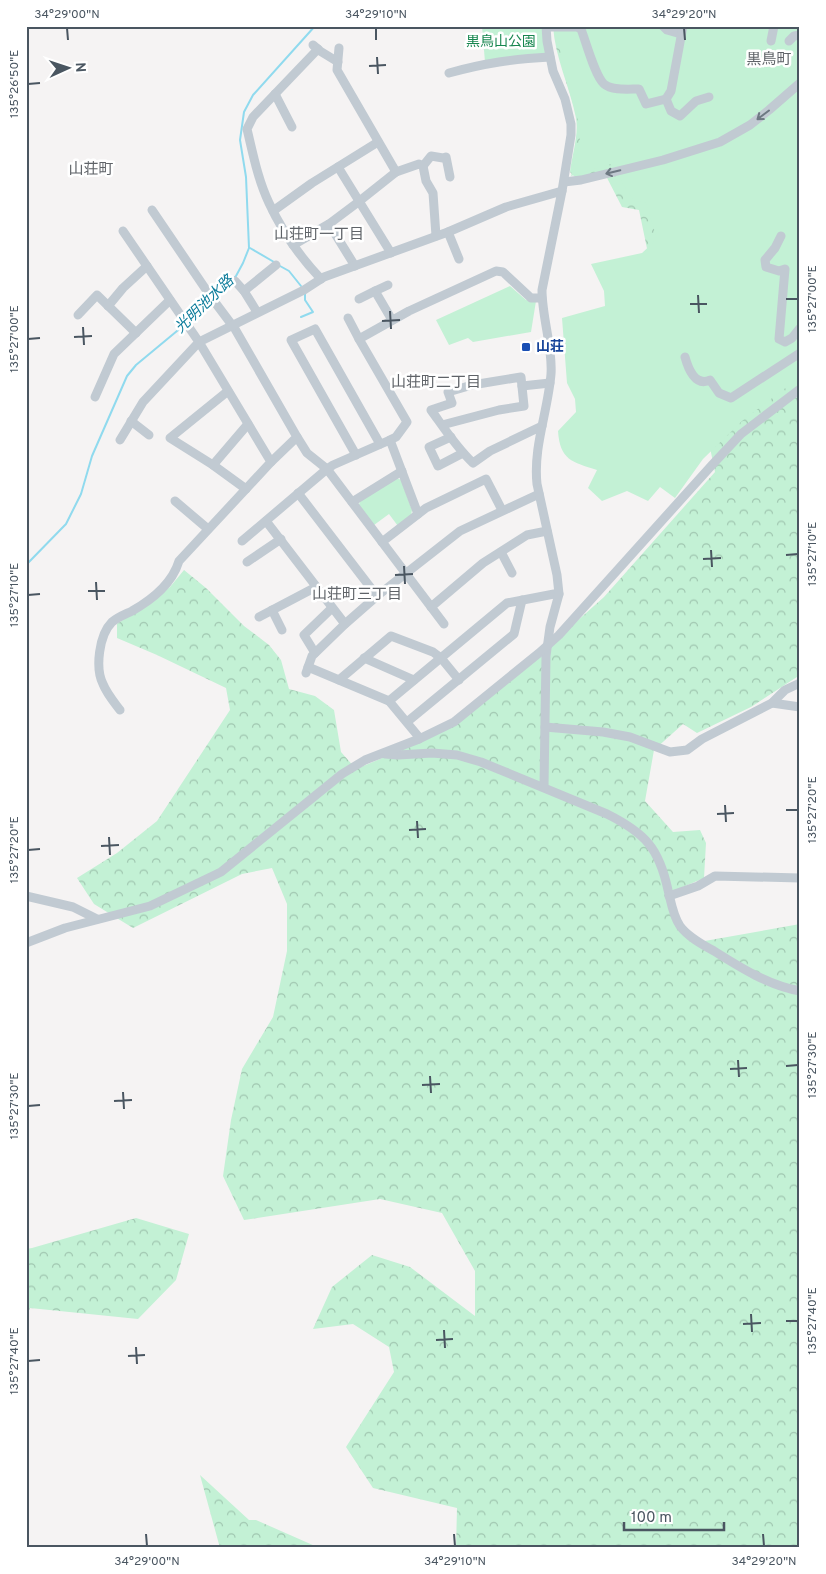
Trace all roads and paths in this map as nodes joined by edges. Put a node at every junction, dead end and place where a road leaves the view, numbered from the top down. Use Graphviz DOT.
graph roads {
  1 [pos="546,26"];
  2 [pos="577,26"];
  3 [pos="663,26"];
  4 [pos="774,26"];
  5 [pos="682,30"];
  6 [pos="800,36"];
  7 [pos="771,41"];
  8 [pos="789,41"];
  9 [pos="339,48"];
  10 [pos="550,57"];
  11 [pos="338,62"];
  12 [pos="449,73"];
  13 [pos="800,83"];
  14 [pos="275,94"];
  15 [pos="709,97"];
  16 [pos="666,99"];
  17 [pos="288,124"];
  18 [pos="378,142"];
  19 [pos="422,166"];
  20 [pos="338,167"];
  21 [pos="396,172"];
  22 [pos="450,178"];
  23 [pos="563,187"];
  24 [pos="359,202"];
  25 [pos="152,210"];
  26 [pos="273,211"];
  27 [pos="329,224"];
  28 [pos="123,231"];
  29 [pos="448,232"];
  30 [pos="436,236"];
  31 [pos="781,236"];
  32 [pos="293,245"];
  33 [pos="390,253"];
  34 [pos="459,259"];
  35 [pos="276,265"];
  36 [pos="147,266"];
  37 [pos="355,266"];
  38 [pos="321,279"];
  39 [pos="235,281"];
  40 [pos="388,285"];
  41 [pos="244,291"];
  42 [pos="375,291"];
  43 [pos="542,298"];
  44 [pos="359,299"];
  45 [pos="170,300"];
  46 [pos="108,306"];
  47 [pos="257,312"];
  48 [pos="78,315"];
  49 [pos="348,318"];
  50 [pos="392,320"];
  51 [pos="232,325"];
  52 [pos="800,328"];
  53 [pos="136,333"];
  54 [pos="359,338"];
  55 [pos="199,342"];
  56 [pos="800,352"];
  57 [pos="685,357"];
  58 [pos="550,383"];
  59 [pos="522,386"];
  60 [pos="800,389"];
  61 [pos="228,391"];
  62 [pos="95,397"];
  63 [pos="131,422"];
  64 [pos="248,424"];
  65 [pos="442,425"];
  66 [pos="542,426"];
  67 [pos="149,435"];
  68 [pos="297,437"];
  69 [pos="451,437"];
  70 [pos="120,440"];
  71 [pos="390,440"];
  72 [pos="380,444"];
  73 [pos="463,453"];
  74 [pos="356,455"];
  75 [pos="270,462"];
  76 [pos="213,465"];
  77 [pos="327,469"];
  78 [pos="402,471"];
  79 [pos="246,489"];
  80 [pos="298,494"];
  81 [pos="539,494"];
  82 [pos="176,501"];
  83 [pos="352,502"];
  84 [pos="502,510"];
  85 [pos="418,514"];
  86 [pos="266,520"];
  87 [pos="208,529"];
  88 [pos="547,530"];
  89 [pos="281,539"];
  90 [pos="242,541"];
  91 [pos="382,542"];
  92 [pos="500,552"];
  93 [pos="246,562"];
  94 [pos="512,572"];
  95 [pos="406,573"];
  96 [pos="316,587"];
  97 [pos="559,594"];
  98 [pos="377,596"];
  99 [pos="522,600"];
  100 [pos="431,607"];
  101 [pos="332,608"];
  102 [pos="272,610"];
  103 [pos="259,616"];
  104 [pos="345,624"];
  105 [pos="444,624"];
  106 [pos="282,630"];
  107 [pos="547,646"];
  108 [pos="315,653"];
  109 [pos="364,658"];
  110 [pos="440,658"];
  111 [pos="339,680"];
  112 [pos="414,680"];
  113 [pos="459,680"];
  114 [pos="800,683"];
  115 [pos="389,701"];
  116 [pos="772,703"];
  117 [pos="800,707"];
  118 [pos="120,710"];
  119 [pos="407,722"];
  120 [pos="545,728"];
  121 [pos="419,740"];
  122 [pos="383,754"];
  123 [pos="544,788"];
  124 [pos="800,878"];
  125 [pos="26,896"];
  126 [pos="669,896"];
  127 [pos="97,920"];
  128 [pos="26,944"];
  129 [pos="800,991"];
  1 -- 2 [label="street"];
  1 -- 10 [label="street"];
  2 -- 16 [label="street"];
  3 -- 5 [label="street"];
  4 -- 7 [label="street"];
  5 -- 16 [label="street"];
  6 -- 8 [label="street"];
  9 -- 11 [label="street"];
  10 -- 12 [label="street"];
  10 -- 23 [label="street"];
  11 -- 14 [label="street"];
  11 -- 18 [label="street"];
  13 -- 23 [label="street, one-way"];
  14 -- 17 [label="street"];
  14 -- 26 [label="street"];
  15 -- 16 [label="street"];
  18 -- 20 [label="street"];
  18 -- 21 [label="street"];
  19 -- 21 [label="street"];
  19 -- 22 [label="street"];
  19 -- 30 [label="street"];
  20 -- 24 [label="street"];
  20 -- 26 [label="street"];
  21 -- 24 [label="street"];
  23 -- 29 [label="street"];
  23 -- 43 [label="street"];
  24 -- 27 [label="street"];
  24 -- 33 [label="street"];
  25 -- 51 [label="street"];
  26 -- 32 [label="street"];
  27 -- 32 [label="street"];
  27 -- 37 [label="street"];
  28 -- 36 [label="street"];
  29 -- 30 [label="street"];
  29 -- 34 [label="street"];
  30 -- 33 [label="street"];
  31 -- 52 [label="street"];
  32 -- 38 [label="street"];
  33 -- 37 [label="street"];
  35 -- 41 [label="street"];
  36 -- 45 [label="street"];
  36 -- 46 [label="street"];
  37 -- 38 [label="street"];
  38 -- 47 [label="street"];
  39 -- 41 [label="street"];
  40 -- 42 [label="street"];
  41 -- 47 [label="street"];
  42 -- 44 [label="street"];
  42 -- 50 [label="street"];
  43 -- 50 [label="street"];
  43 -- 58 [label="street"];
  45 -- 53 [label="street"];
  45 -- 55 [label="street"];
  46 -- 48 [label="street"];
  46 -- 53 [label="street"];
  47 -- 51 [label="street"];
  49 -- 54 [label="street"];
  50 -- 54 [label="street"];
  51 -- 55 [label="street"];
  51 -- 68 [label="street"];
  53 -- 62 [label="street"];
  54 -- 71 [label="street"];
  55 -- 61 [label="street"];
  55 -- 63 [label="street"];
  56 -- 57 [label="street"];
  58 -- 59 [label="street"];
  58 -- 66 [label="street"];
  59 -- 65 [label="street"];
  59 -- 65 [label="street"];
  60 -- 107 [label="street"];
  61 -- 64 [label="street"];
  61 -- 76 [label="street"];
  63 -- 67 [label="street"];
  63 -- 70 [label="street"];
  64 -- 75 [label="street"];
  64 -- 76 [label="street"];
  65 -- 69 [label="street"];
  66 -- 73 [label="street"];
  66 -- 81 [label="street"];
  68 -- 75 [label="street"];
  68 -- 77 [label="street"];
  69 -- 73 [label="street"];
  69 -- 73 [label="street"];
  71 -- 72 [label="street"];
  71 -- 78 [label="street"];
  72 -- 74 [label="street"];
  72 -- 74 [label="street"];
  74 -- 77 [label="street"];
  75 -- 79 [label="street"];
  76 -- 79 [label="street"];
  77 -- 80 [label="street"];
  77 -- 83 [label="street"];
  78 -- 83 [label="street"];
  78 -- 85 [label="street"];
  79 -- 87 [label="street"];
  80 -- 86 [label="street"];
  80 -- 98 [label="street"];
  81 -- 84 [label="street"];
  81 -- 88 [label="street"];
  82 -- 87 [label="street"];
  83 -- 91 [label="street"];
  84 -- 85 [label="street"];
  84 -- 95 [label="street"];
  85 -- 91 [label="street"];
  86 -- 89 [label="street"];
  86 -- 90 [label="street"];
  87 -- 118 [label="street"];
  88 -- 92 [label="street"];
  88 -- 97 [label="street"];
  89 -- 93 [label="street"];
  89 -- 96 [label="street"];
  91 -- 95 [label="street"];
  92 -- 94 [label="street"];
  92 -- 100 [label="street"];
  95 -- 98 [label="street"];
  95 -- 100 [label="street"];
  96 -- 101 [label="street"];
  96 -- 102 [label="street"];
  97 -- 99 [label="street"];
  97 -- 107 [label="street"];
  98 -- 104 [label="street"];
  99 -- 110 [label="street"];
  99 -- 113 [label="street"];
  100 -- 105 [label="street"];
  101 -- 104 [label="street"];
  101 -- 108 [label="street"];
  102 -- 103 [label="street"];
  102 -- 106 [label="street"];
  104 -- 108 [label="street"];
  107 -- 120 [label="street"];
  107 -- 121 [label="street"];
  108 -- 111 [label="street"];
  109 -- 110 [label="street"];
  109 -- 111 [label="street"];
  109 -- 112 [label="street"];
  110 -- 112 [label="street"];
  110 -- 113 [label="street"];
  111 -- 115 [label="street"];
  112 -- 115 [label="street"];
  113 -- 119 [label="street"];
  114 -- 116 [label="street"];
  115 -- 119 [label="street"];
  116 -- 117 [label="street"];
  116 -- 120 [label="street"];
  119 -- 121 [label="street"];
  120 -- 123 [label="street"];
  121 -- 122 [label="street"];
  122 -- 123 [label="street"];
  122 -- 127 [label="street"];
  123 -- 126 [label="street"];
  124 -- 126 [label="street"];
  125 -- 127 [label="street"];
  126 -- 129 [label="street"];
  127 -- 128 [label="street"];
}
